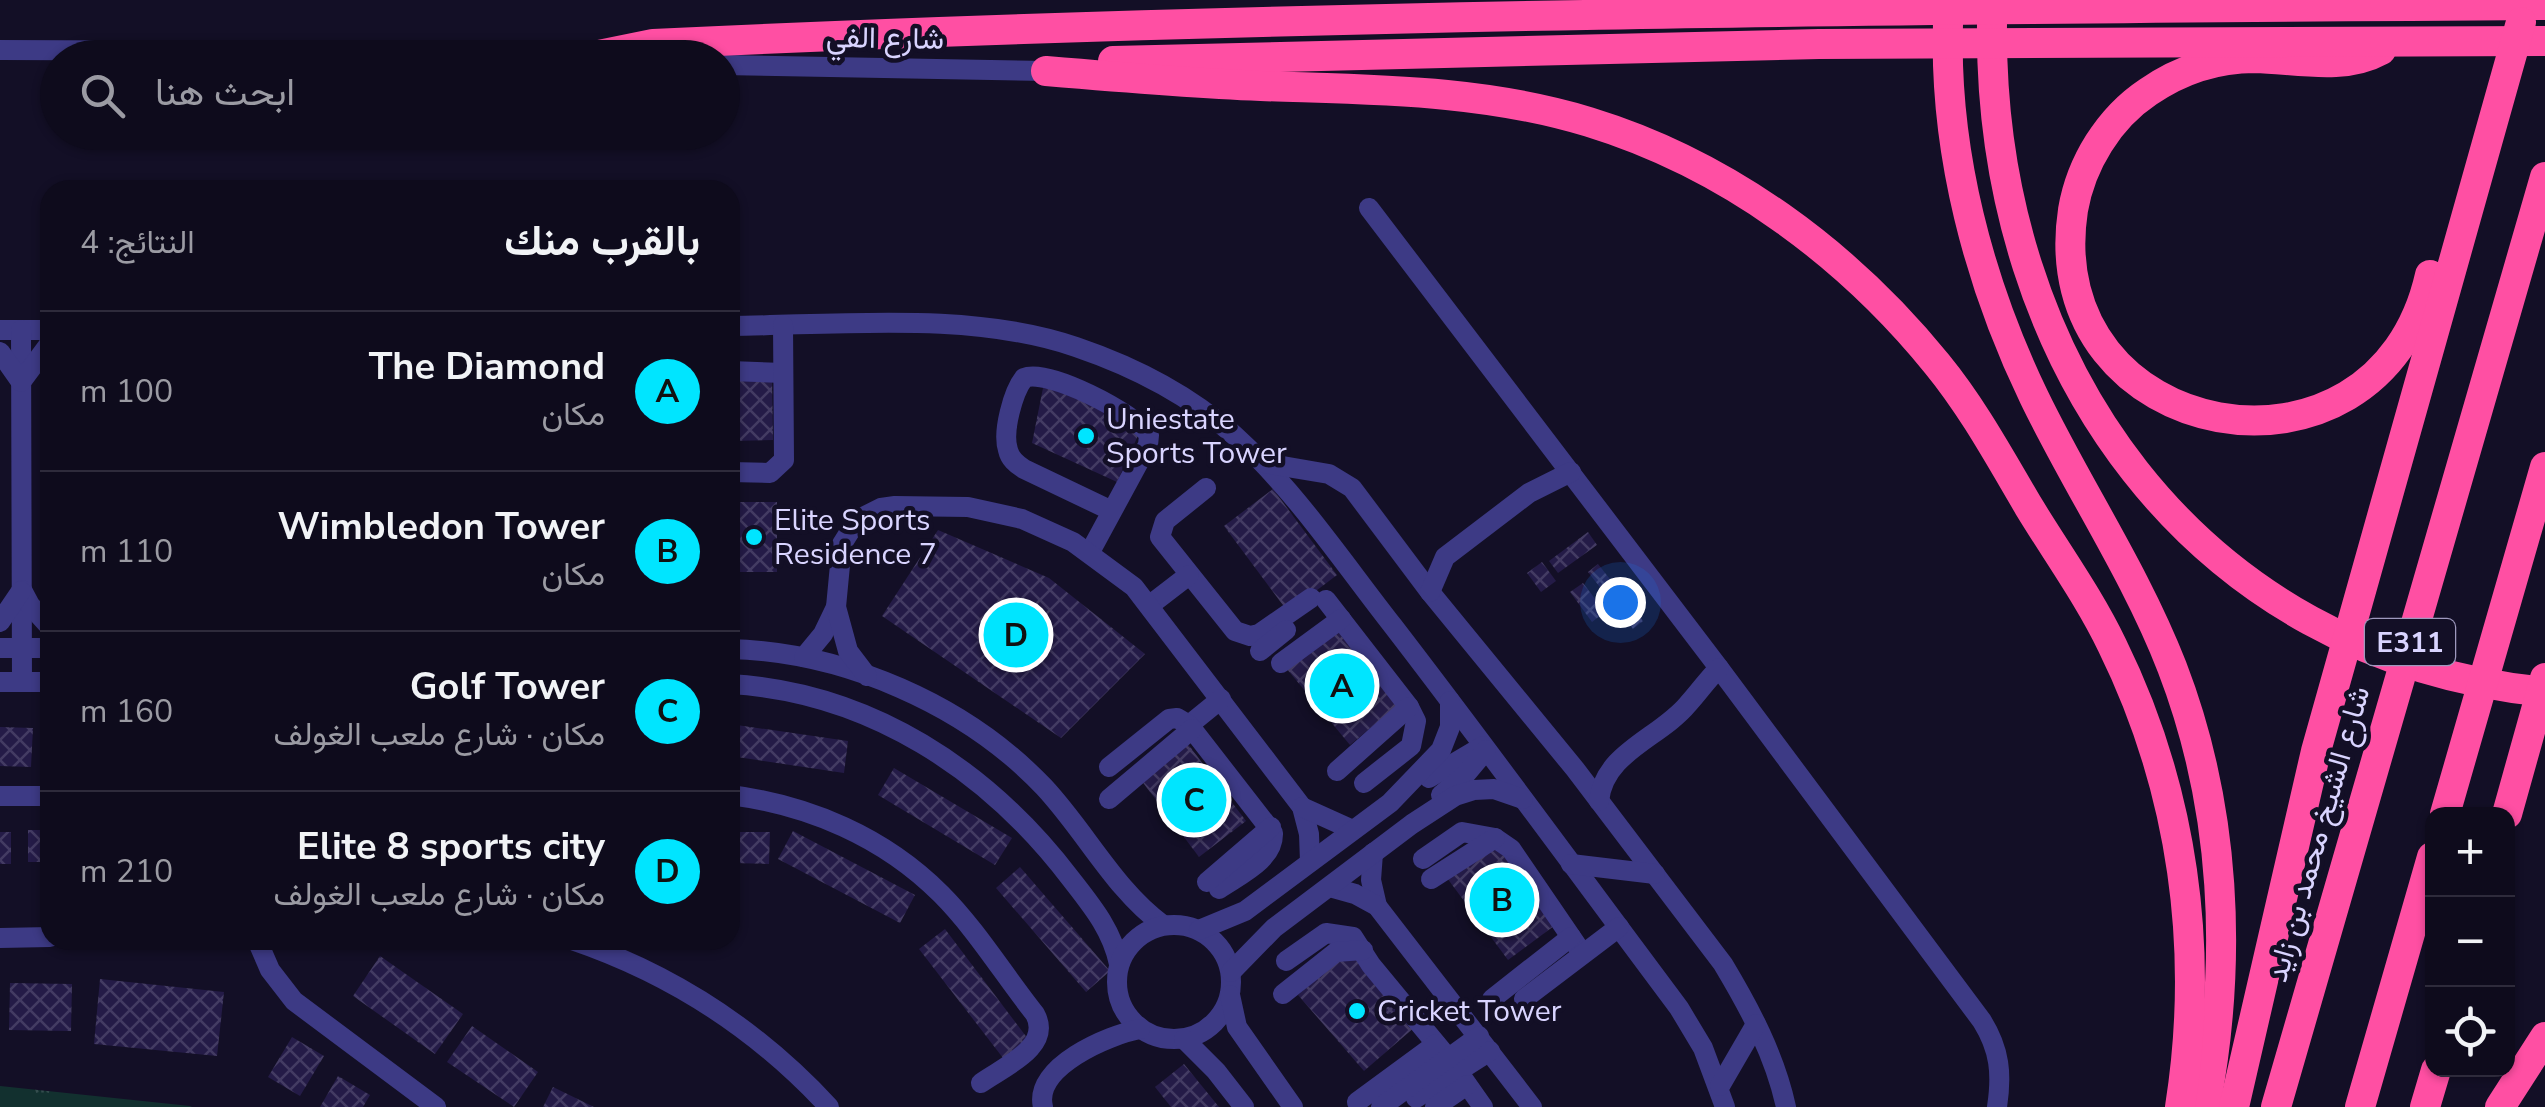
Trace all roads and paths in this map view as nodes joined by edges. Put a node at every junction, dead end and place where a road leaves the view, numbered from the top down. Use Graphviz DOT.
graph roads {
  1 [pos="1120,0"];
  2 [pos="1948,0"];
  3 [pos="1992,0"];
  4 [pos="2528,0"];
  5 [pos="2545,5"];
  6 [pos="1069,28"];
  7 [pos="740,41"];
  8 [pos="2393,41"];
  9 [pos="2545,41"];
  10 [pos="0,50"];
  11 [pos="40,50"];
  12 [pos="740,66"];
  13 [pos="1046,71"];
  14 [pos="2492,119"];
  15 [pos="2545,177"];
  16 [pos="1370,208"];
  17 [pos="740,326"];
  18 [pos="782,326"];
  19 [pos="11,330"];
  20 [pos="40,330"];
  21 [pos="1059,342"];
  22 [pos="0,352"];
  23 [pos="40,356"];
  24 [pos="740,371"];
  25 [pos="783,373"];
  26 [pos="1048,378"];
  27 [pos="21,382"];
  28 [pos="1264,463"];
  29 [pos="1566,464"];
  30 [pos="2545,467"];
  31 [pos="740,472"];
  32 [pos="1206,488"];
  33 [pos="1112,510"];
  34 [pos="1090,552"];
  35 [pos="1403,555"];
  36 [pos="1445,556"];
  37 [pos="1189,575"];
  38 [pos="1355,578"];
  39 [pos="22,590"];
  40 [pos="1430,592"];
  41 [pos="1318,599"];
  42 [pos="1150,605"];
  43 [pos="836,607"];
  44 [pos="40,616"];
  45 [pos="1341,620"];
  46 [pos="0,622"];
  47 [pos="11,648"];
  48 [pos="40,648"];
  49 [pos="740,650"];
  50 [pos="1260,650"];
  51 [pos="804,657"];
  52 [pos="1282,663"];
  53 [pos="1725,675"];
  54 [pos="867,676"];
  55 [pos="2545,678"];
  56 [pos="11,682"];
  57 [pos="40,682"];
  58 [pos="740,685"];
  59 [pos="2545,692"];
  60 [pos="1221,699"];
  61 [pos="1450,701"];
  62 [pos="1408,706"];
  63 [pos="1191,727"];
  64 [pos="1484,748"];
  65 [pos="1612,766"];
  66 [pos="1109,767"];
  67 [pos="1575,769"];
  68 [pos="1336,771"];
  69 [pos="1364,783"];
  70 [pos="0,796"];
  71 [pos="40,796"];
  72 [pos="740,796"];
  73 [pos="1110,799"];
  74 [pos="1523,799"];
  75 [pos="1599,801"];
  76 [pos="1390,802"];
  77 [pos="1302,807"];
  78 [pos="2447,807"];
  79 [pos="2509,807"];
  80 [pos="1412,824"];
  81 [pos="1353,830"];
  82 [pos="1373,853"];
  83 [pos="1310,862"];
  84 [pos="1571,864"];
  85 [pos="1427,869"];
  86 [pos="1655,874"];
  87 [pos="2425,881"];
  88 [pos="1213,886"];
  89 [pos="1330,887"];
  90 [pos="1377,906"];
  91 [pos="1164,926"];
  92 [pos="1618,927"];
  93 [pos="1199,930"];
  94 [pos="40,937"];
  95 [pos="0,938"];
  96 [pos="1577,945"];
  97 [pos="261,950"];
  98 [pos="597,950"];
  99 [pos="1363,950"];
  100 [pos="1286,961"];
  101 [pos="1119,964"];
  102 [pos="1230,972"];
  103 [pos="1283,994"];
  104 [pos="1230,995"];
  105 [pos="1118,996"];
  106 [pos="1492,998"];
  107 [pos="1524,999"];
  108 [pos="1756,1024"];
  109 [pos="1140,1029"];
  110 [pos="2545,1036"];
  111 [pos="1184,1039"];
  112 [pos="1485,1044"];
  113 [pos="1093,1045"];
  114 [pos="1452,1064"];
  115 [pos="2434,1077"];
  116 [pos="981,1083"];
  117 [pos="1722,1097"];
  118 [pos="1357,1102"];
  119 [pos="436,1107"];
  120 [pos="828,1107"];
  121 [pos="1043,1107"];
  122 [pos="1244,1107"];
  123 [pos="1293,1107"];
  124 [pos="1381,1107"];
  125 [pos="1403,1107"];
  126 [pos="1435,1107"];
  127 [pos="1483,1107"];
  128 [pos="1532,1107"];
  129 [pos="1786,1107"];
  130 [pos="1997,1107"];
  131 [pos="2180,1107"];
  132 [pos="2204,1107"];
  133 [pos="2234,1107"];
  134 [pos="2276,1107"];
  135 [pos="2360,1107"];
  136 [pos="2425,1107"];
  137 [pos="2500,1107"];
  1 -- 6 [label="highway"];
  2 -- 132 [label="highway"];
  3 -- 59 [label="highway"];
  4 -- 14 [label="highway"];
  5 -- 6 [label="highway"];
  6 -- 7 [label="highway"];
  8 -- 9 [label="highway"];
  8 -- 13 [label="highway"];
  8 -- 14 [label="highway"];
  10 -- 11 [label="street"];
  12 -- 13 [label="street, شارع الفي"];
  13 -- 131 [label="highway"];
  14 -- 133 [label="highway"];
  15 -- 134 [label="highway, شارع الشيخ محمد بن زايد / E311"];
  16 -- 29 [label="street"];
  17 -- 18 [label="street"];
  18 -- 21 [label="street"];
  18 -- 25 [label="street"];
  19 -- 20 [label="street"];
  19 -- 27 [label="street"];
  21 -- 26 [label="street"];
  21 -- 28 [label="street"];
  22 -- 27 [label="street"];
  23 -- 27 [label="street"];
  24 -- 25 [label="street"];
  25 -- 31 [label="street"];
  26 -- 33 [label="street"];
  26 -- 33 [label="street"];
  27 -- 39 [label="street"];
  28 -- 35 [label="street"];
  28 -- 38 [label="street"];
  29 -- 36 [label="street"];
  29 -- 53 [label="street"];
  30 -- 78 [label="highway, E311"];
  32 -- 37 [label="street"];
  33 -- 34 [label="street"];
  34 -- 42 [label="street"];
  34 -- 43 [label="street"];
  35 -- 36 [label="street"];
  35 -- 40 [label="street"];
  36 -- 40 [label="street"];
  37 -- 41 [label="street"];
  37 -- 42 [label="street"];
  38 -- 41 [label="street"];
  38 -- 61 [label="street"];
  39 -- 44 [label="street"];
  39 -- 46 [label="street"];
  39 -- 47 [label="street"];
  40 -- 67 [label="street"];
  41 -- 45 [label="street"];
  41 -- 50 [label="street"];
  42 -- 60 [label="street"];
  43 -- 51 [label="street"];
  43 -- 54 [label="street"];
  45 -- 52 [label="street"];
  45 -- 62 [label="street"];
  47 -- 48 [label="street"];
  47 -- 56 [label="street"];
  49 -- 51 [label="street"];
  51 -- 54 [label="street"];
  53 -- 65 [label="street"];
  53 -- 130 [label="street"];
  54 -- 91 [label="street"];
  55 -- 79 [label="highway"];
  56 -- 57 [label="street"];
  58 -- 101 [label="street"];
  60 -- 63 [label="street"];
  60 -- 77 [label="street"];
  61 -- 64 [label="street"];
  61 -- 76 [label="street"];
  62 -- 68 [label="street"];
  62 -- 69 [label="street"];
  63 -- 66 [label="street"];
  63 -- 73 [label="street"];
  63 -- 88 [label="street"];
  64 -- 74 [label="street"];
  64 -- 76 [label="street"];
  64 -- 80 [label="street"];
  65 -- 67 [label="street"];
  65 -- 75 [label="street"];
  67 -- 75 [label="street"];
  70 -- 71 [label="street"];
  72 -- 116 [label="street"];
  74 -- 80 [label="street"];
  74 -- 84 [label="street"];
  75 -- 86 [label="street"];
  76 -- 81 [label="street"];
  77 -- 81 [label="street"];
  77 -- 83 [label="street"];
  80 -- 82 [label="street"];
  81 -- 83 [label="street"];
  82 -- 89 [label="street"];
  82 -- 90 [label="street"];
  83 -- 93 [label="street"];
  84 -- 86 [label="street"];
  84 -- 92 [label="street"];
  85 -- 96 [label="street"];
  86 -- 108 [label="street"];
  87 -- 135 [label="highway"];
  89 -- 90 [label="street"];
  89 -- 102 [label="street"];
  90 -- 112 [label="street"];
  91 -- 93 [label="street"];
  91 -- 101 [label="street"];
  92 -- 96 [label="street"];
  92 -- 117 [label="street"];
  93 -- 102 [label="street"];
  94 -- 95 [label="street"];
  96 -- 106 [label="street"];
  96 -- 107 [label="street"];
  97 -- 119 [label="street"];
  98 -- 120 [label="street"];
  99 -- 100 [label="street"];
  99 -- 103 [label="street"];
  99 -- 114 [label="street"];
  101 -- 105 [label="street"];
  102 -- 104 [label="street"];
  104 -- 111 [label="street"];
  104 -- 123 [label="street"];
  105 -- 109 [label="street"];
  105 -- 113 [label="street"];
  108 -- 117 [label="street"];
  108 -- 129 [label="street"];
  109 -- 111 [label="street"];
  109 -- 113 [label="street"];
  110 -- 137 [label="highway"];
  111 -- 122 [label="street"];
  112 -- 114 [label="street"];
  112 -- 128 [label="street"];
  113 -- 121 [label="street"];
  114 -- 118 [label="street"];
  114 -- 124 [label="street"];
  114 -- 125 [label="street"];
  114 -- 126 [label="street"];
  114 -- 127 [label="street"];
  115 -- 136 [label="highway"];
}
